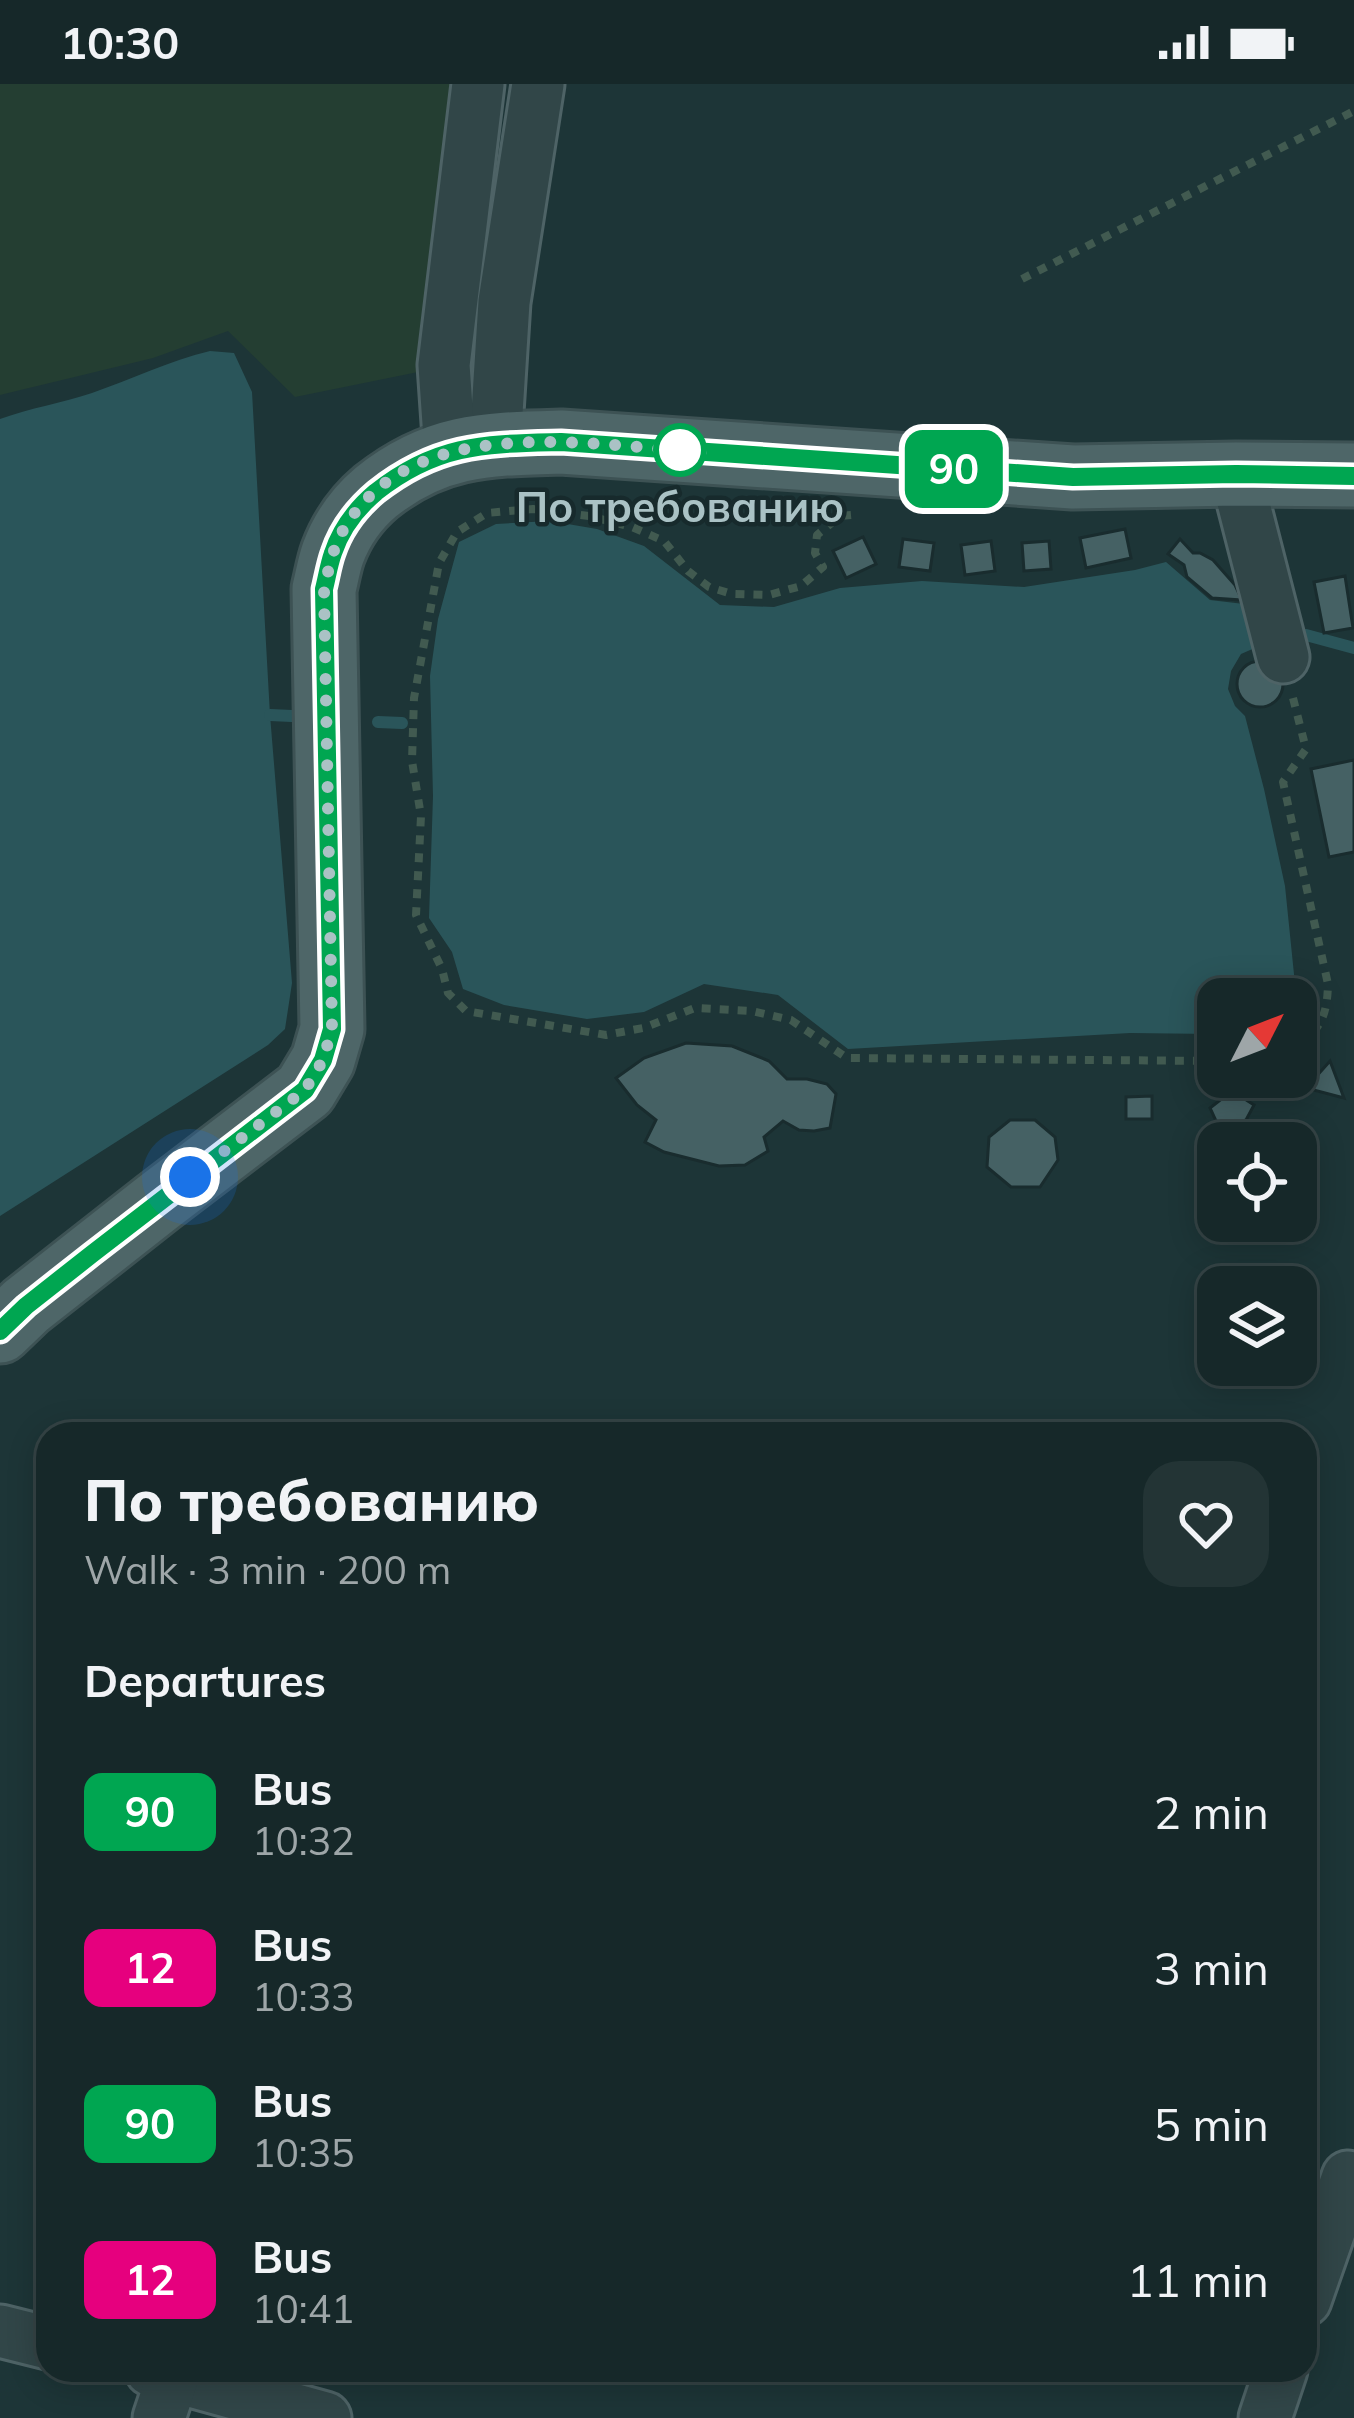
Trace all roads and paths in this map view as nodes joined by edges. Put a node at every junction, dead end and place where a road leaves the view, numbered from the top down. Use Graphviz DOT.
graph roads {
  1 [pos="478,84"];
  2 [pos="538,84"];
  3 [pos="1354,111"];
  4 [pos="1022,280"];
  5 [pos="472,448"];
  6 [pos="1236,474"];
  7 [pos="1354,476"];
  8 [pos="860,514"];
  9 [pos="1283,657"];
  10 [pos="1317,1029"];
  11 [pos="1197,1060"];
  12 [pos="0,1331"];
  13 [pos="1348,2177"];
  14 [pos="1317,2266"];
  15 [pos="0,2331"];
  16 [pos="36,2340"];
  17 [pos="1277,2382"];
  18 [pos="161,2388"];
  19 [pos="325,2418"];
  20 [pos="1264,2418"];
  1 -- 5 [label="lane"];
  2 -- 5 [label="lane"];
  3 -- 4 [label="path"];
  5 -- 6 [label="main road"];
  5 -- 12 [label="main road"];
  6 -- 7 [label="main road"];
  6 -- 9 [label="lane"];
  8 -- 11 [label="path"];
  9 -- 10 [label="path"];
  13 -- 14 [label="lane"];
  15 -- 16 [label="lane"];
  17 -- 20 [label="lane"];
  18 -- 19 [label="lane"];
}
